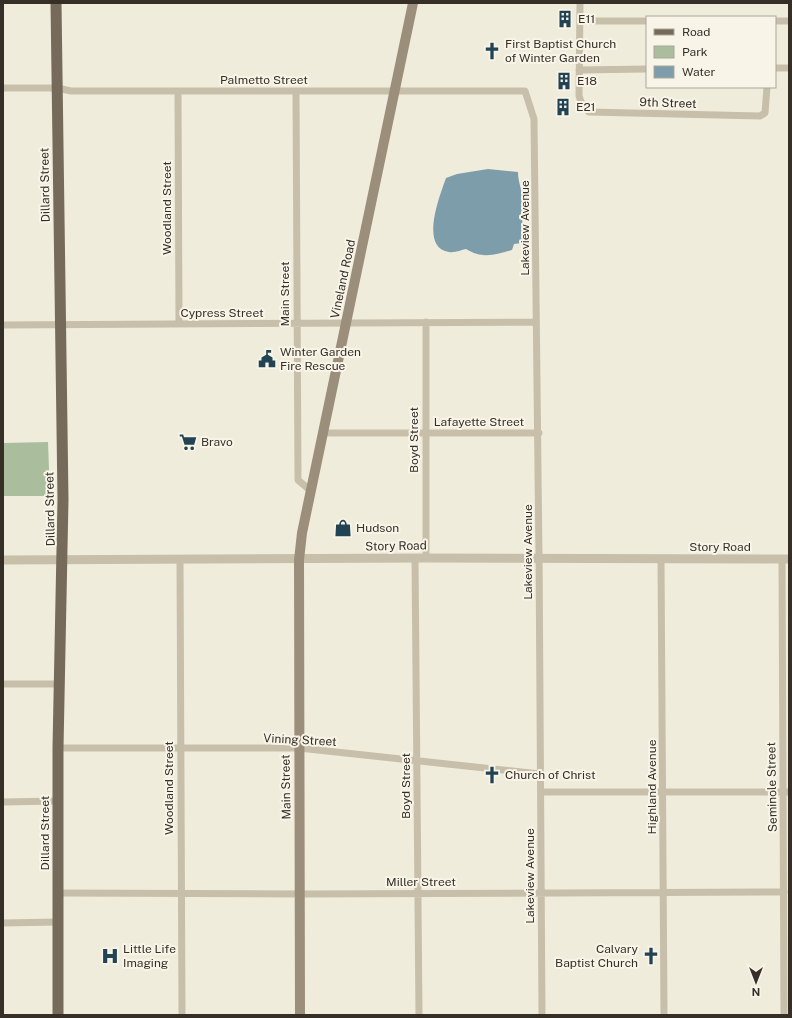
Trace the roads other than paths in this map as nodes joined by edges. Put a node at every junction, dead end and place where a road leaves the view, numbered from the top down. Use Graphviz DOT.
graph roads {
  1 [pos="56,3"];
  2 [pos="413,3"];
  3 [pos="580,3"];
  4 [pos="580,21"];
  5 [pos="646,21"];
  6 [pos="776,21"];
  7 [pos="789,21"];
  8 [pos="776,68"];
  9 [pos="789,68"];
  10 [pos="646,69"];
  11 [pos="579,70"];
  12 [pos="3,88"];
  13 [pos="57,88"];
  14 [pos="767,88"];
  15 [pos="395,90"];
  16 [pos="296,91"];
  17 [pos="525,91"];
  18 [pos="178,92"];
  19 [pos="426,322"];
  20 [pos="536,322"];
  21 [pos="60,324"];
  22 [pos="179,324"];
  23 [pos="298,324"];
  24 [pos="347,324"];
  25 [pos="3,325"];
  26 [pos="323,433"];
  27 [pos="425,433"];
  28 [pos="539,433"];
  29 [pos="311,491"];
  30 [pos="415,558"];
  31 [pos="426,558"];
  32 [pos="538,558"];
  33 [pos="662,558"];
  34 [pos="785,559"];
  35 [pos="3,560"];
  36 [pos="180,560"];
  37 [pos="299,560"];
  38 [pos="63,561"];
  39 [pos="786,670"];
  40 [pos="3,684"];
  41 [pos="60,684"];
  42 [pos="58,748"];
  43 [pos="298,748"];
  44 [pos="180,749"];
  45 [pos="418,760"];
  46 [pos="540,774"];
  47 [pos="541,792"];
  48 [pos="786,792"];
  49 [pos="663,793"];
  50 [pos="57,801"];
  51 [pos="3,802"];
  52 [pos="663,892"];
  53 [pos="784,892"];
  54 [pos="58,893"];
  55 [pos="181,893"];
  56 [pos="541,893"];
  57 [pos="300,894"];
  58 [pos="417,894"];
  59 [pos="58,922"];
  60 [pos="3,923"];
  61 [pos="58,1015"];
  62 [pos="182,1015"];
  63 [pos="300,1015"];
  64 [pos="419,1015"];
  65 [pos="542,1015"];
  66 [pos="664,1015"];
  67 [pos="784,1015"];
  1 -- 13 [label="main road, Dillard Street"];
  2 -- 15 [label="main road, Vineland Road"];
  3 -- 4 [label="street"];
  4 -- 5 [label="street"];
  4 -- 11 [label="street"];
  6 -- 7 [label="street"];
  8 -- 9 [label="street"];
  10 -- 11 [label="street"];
  11 -- 14 [label="street, 9th Street"];
  12 -- 13 [label="street, Palmetto Street"];
  13 -- 18 [label="street, Palmetto Street"];
  13 -- 21 [label="main road, Dillard Street"];
  15 -- 16 [label="street, Palmetto Street"];
  15 -- 17 [label="street, Palmetto Street"];
  15 -- 24 [label="main road, Vineland Road"];
  16 -- 18 [label="street, Palmetto Street"];
  16 -- 23 [label="street, Main Street"];
  17 -- 20 [label="street, Lakeview Avenue"];
  18 -- 22 [label="street, Woodland Street"];
  19 -- 20 [label="street, Cypress Street"];
  19 -- 24 [label="street, Cypress Street"];
  19 -- 27 [label="street, Boyd Street"];
  20 -- 28 [label="street, Lakeview Avenue"];
  21 -- 22 [label="street, Cypress Street"];
  21 -- 25 [label="street, Cypress Street"];
  21 -- 38 [label="main road, Dillard Street"];
  22 -- 23 [label="street, Cypress Street"];
  23 -- 24 [label="street, Cypress Street"];
  23 -- 29 [label="street, Main Street"];
  24 -- 26 [label="main road, Vineland Road"];
  26 -- 27 [label="street, Lafayette Street"];
  26 -- 29 [label="main road, Vineland Road"];
  27 -- 28 [label="street, Lafayette Street"];
  27 -- 31 [label="street, Boyd Street"];
  28 -- 32 [label="street, Lakeview Avenue"];
  29 -- 37 [label="main road, Vineland Road"];
  30 -- 31 [label="street, Story Road"];
  30 -- 37 [label="street, Story Road"];
  30 -- 45 [label="street, Boyd Street"];
  31 -- 32 [label="street, Story Road"];
  32 -- 33 [label="street, Story Road"];
  32 -- 46 [label="street, Lakeview Avenue"];
  33 -- 34 [label="street, Story Road"];
  33 -- 49 [label="street, Highland Avenue"];
  34 -- 39 [label="street, Seminole Street"];
  35 -- 38 [label="street, Story Road"];
  36 -- 37 [label="street, Story Road"];
  36 -- 38 [label="street, Story Road"];
  36 -- 44 [label="street, Woodland Street"];
  37 -- 43 [label="main road, Main Street"];
  38 -- 41 [label="main road, Dillard Street"];
  39 -- 48 [label="street, Seminole Street"];
  40 -- 41 [label="street"];
  41 -- 42 [label="main road, Dillard Street"];
  42 -- 44 [label="street, Vining Street"];
  42 -- 50 [label="main road, Dillard Street"];
  43 -- 44 [label="street, Vining Street"];
  43 -- 45 [label="street, Vining Street"];
  43 -- 57 [label="main road, Main Street"];
  44 -- 55 [label="street, Woodland Street"];
  45 -- 46 [label="street, Vining Street"];
  45 -- 58 [label="street, Boyd Street"];
  46 -- 47 [label="street, Lakeview Avenue"];
  47 -- 49 [label="street"];
  47 -- 56 [label="street, Lakeview Avenue"];
  48 -- 49 [label="street"];
  48 -- 53 [label="street, Seminole Street"];
  49 -- 52 [label="street, Highland Avenue"];
  50 -- 51 [label="street"];
  50 -- 54 [label="main road, Dillard Street"];
  52 -- 53 [label="street, Miller Street"];
  52 -- 56 [label="street, Miller Street"];
  52 -- 66 [label="street, Highland Avenue"];
  53 -- 67 [label="street, Seminole Street"];
  54 -- 55 [label="street, Miller Street"];
  54 -- 59 [label="main road, Dillard Street"];
  55 -- 57 [label="street, Miller Street"];
  55 -- 62 [label="street, Woodland Street"];
  56 -- 58 [label="street, Miller Street"];
  56 -- 65 [label="street, Lakeview Avenue"];
  57 -- 58 [label="street, Miller Street"];
  57 -- 63 [label="main road, Main Street"];
  58 -- 64 [label="street, Boyd Street"];
  59 -- 60 [label="street"];
  59 -- 61 [label="main road, Dillard Street"];
}
